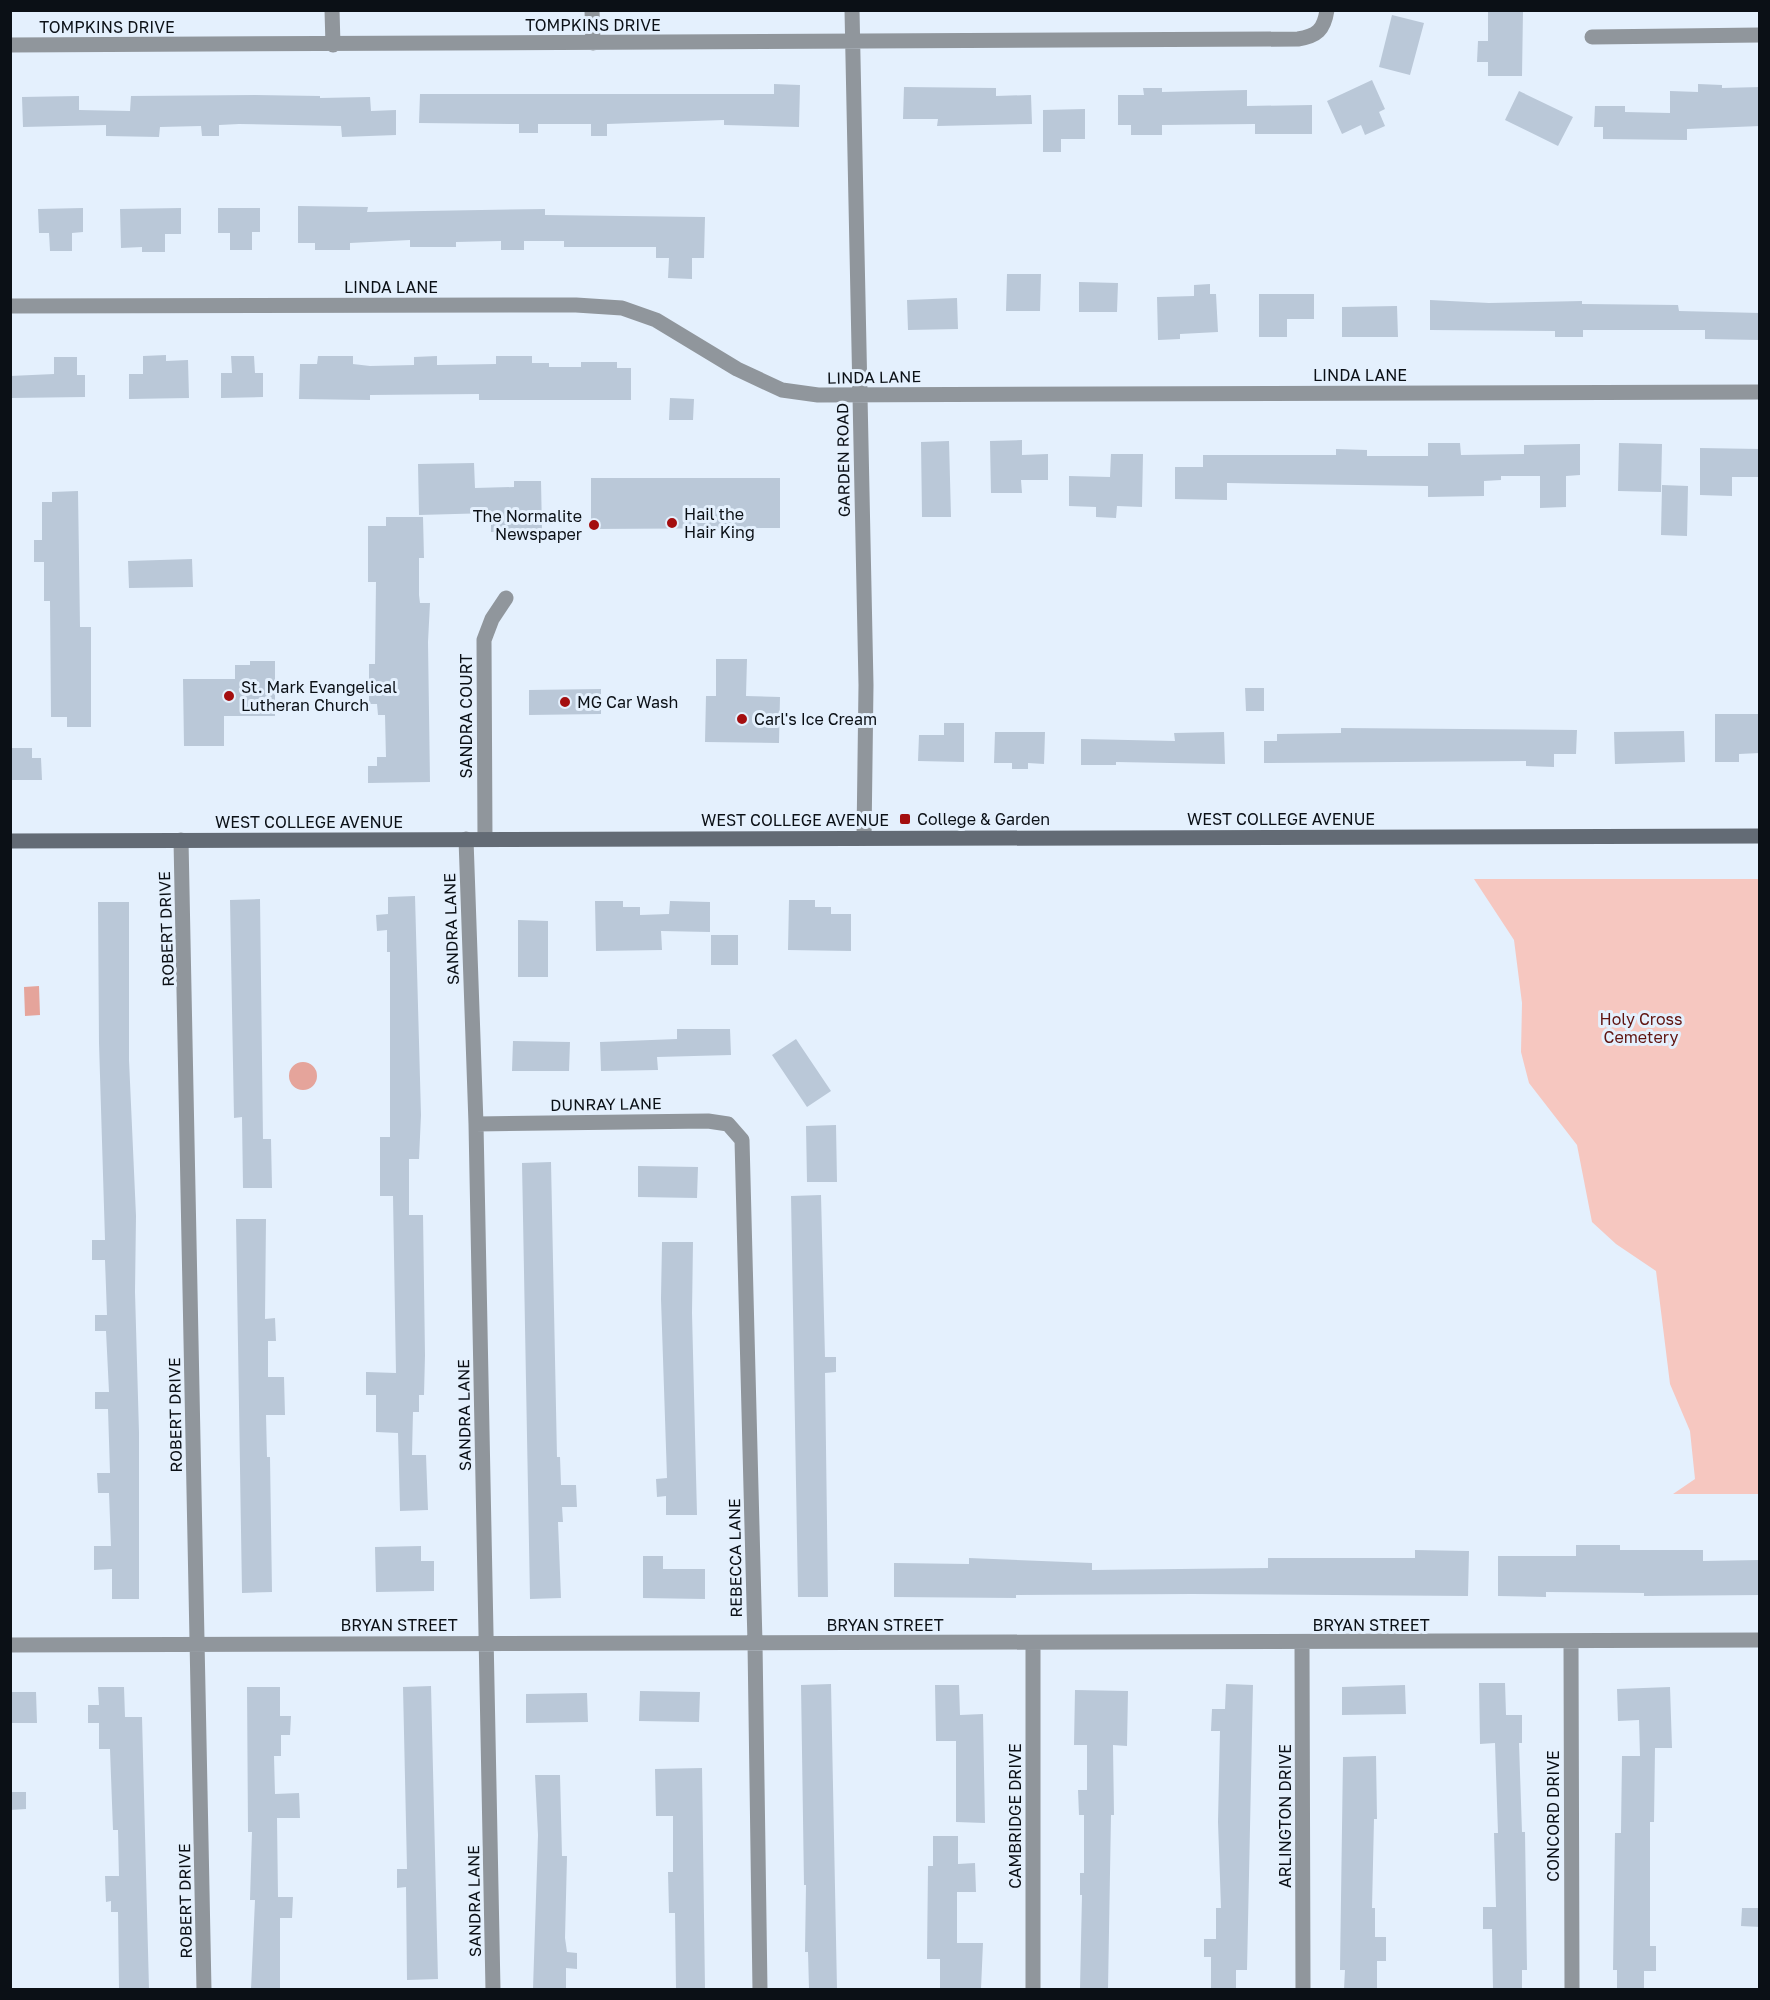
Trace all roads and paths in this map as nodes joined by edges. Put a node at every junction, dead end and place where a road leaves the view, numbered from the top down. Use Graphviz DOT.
graph roads {
  1 [pos="332,10"];
  2 [pos="592,10"];
  3 [pos="852,10"];
  4 [pos="1327,10"];
  5 [pos="1760,35"];
  6 [pos="1592,37"];
  7 [pos="852,42"];
  8 [pos="593,43"];
  9 [pos="10,45"];
  10 [pos="333,45"];
  11 [pos="10,306"];
  12 [pos="1760,392"];
  13 [pos="859,394"];
  14 [pos="506,598"];
  15 [pos="1760,836"];
  16 [pos="864,838"];
  17 [pos="484,839"];
  18 [pos="181,840"];
  19 [pos="466,840"];
  20 [pos="10,841"];
  21 [pos="476,1124"];
  22 [pos="734,1129"];
  23 [pos="1760,1641"];
  24 [pos="486,1642"];
  25 [pos="754,1643"];
  26 [pos="1033,1643"];
  27 [pos="1302,1643"];
  28 [pos="1571,1643"];
  29 [pos="197,1644"];
  30 [pos="10,1645"];
  31 [pos="204,1989"];
  32 [pos="493,1989"];
  33 [pos="760,1989"];
  34 [pos="1033,1989"];
  35 [pos="1303,1989"];
  36 [pos="1572,1989"];
  1 -- 10 [label="street"];
  2 -- 8 [label="street"];
  3 -- 7 [label="street, GARDEN ROAD"];
  4 -- 7 [label="street, TOMPKINS DRIVE"];
  5 -- 6 [label="street"];
  7 -- 8 [label="street, TOMPKINS DRIVE"];
  7 -- 13 [label="street, GARDEN ROAD"];
  8 -- 10 [label="street, TOMPKINS DRIVE"];
  9 -- 10 [label="street, TOMPKINS DRIVE"];
  11 -- 13 [label="street, LINDA LANE"];
  12 -- 13 [label="street, LINDA LANE"];
  13 -- 16 [label="street, GARDEN ROAD"];
  14 -- 17 [label="street, SANDRA COURT"];
  15 -- 16 [label="main road, WEST COLLEGE AVENUE"];
  16 -- 17 [label="main road, WEST COLLEGE AVENUE"];
  17 -- 19 [label="main road, WEST COLLEGE AVENUE"];
  18 -- 19 [label="main road, WEST COLLEGE AVENUE"];
  18 -- 20 [label="main road, WEST COLLEGE AVENUE"];
  18 -- 29 [label="street, ROBERT DRIVE"];
  19 -- 21 [label="street, SANDRA LANE"];
  21 -- 22 [label="street, DUNRAY LANE"];
  21 -- 24 [label="street, SANDRA LANE"];
  22 -- 25 [label="street, REBECCA LANE"];
  23 -- 28 [label="street, BRYAN STREET"];
  24 -- 25 [label="street, BRYAN STREET"];
  24 -- 29 [label="street, BRYAN STREET"];
  24 -- 32 [label="street, SANDRA LANE"];
  25 -- 26 [label="street, BRYAN STREET"];
  25 -- 33 [label="street, REBECCA LANE"];
  26 -- 27 [label="street, BRYAN STREET"];
  26 -- 34 [label="street, CAMBRIDGE DRIVE"];
  27 -- 28 [label="street, BRYAN STREET"];
  27 -- 35 [label="street, ARLINGTON DRIVE"];
  28 -- 36 [label="street, CONCORD DRIVE"];
  29 -- 30 [label="street, BRYAN STREET"];
  29 -- 31 [label="street, ROBERT DRIVE"];
}
